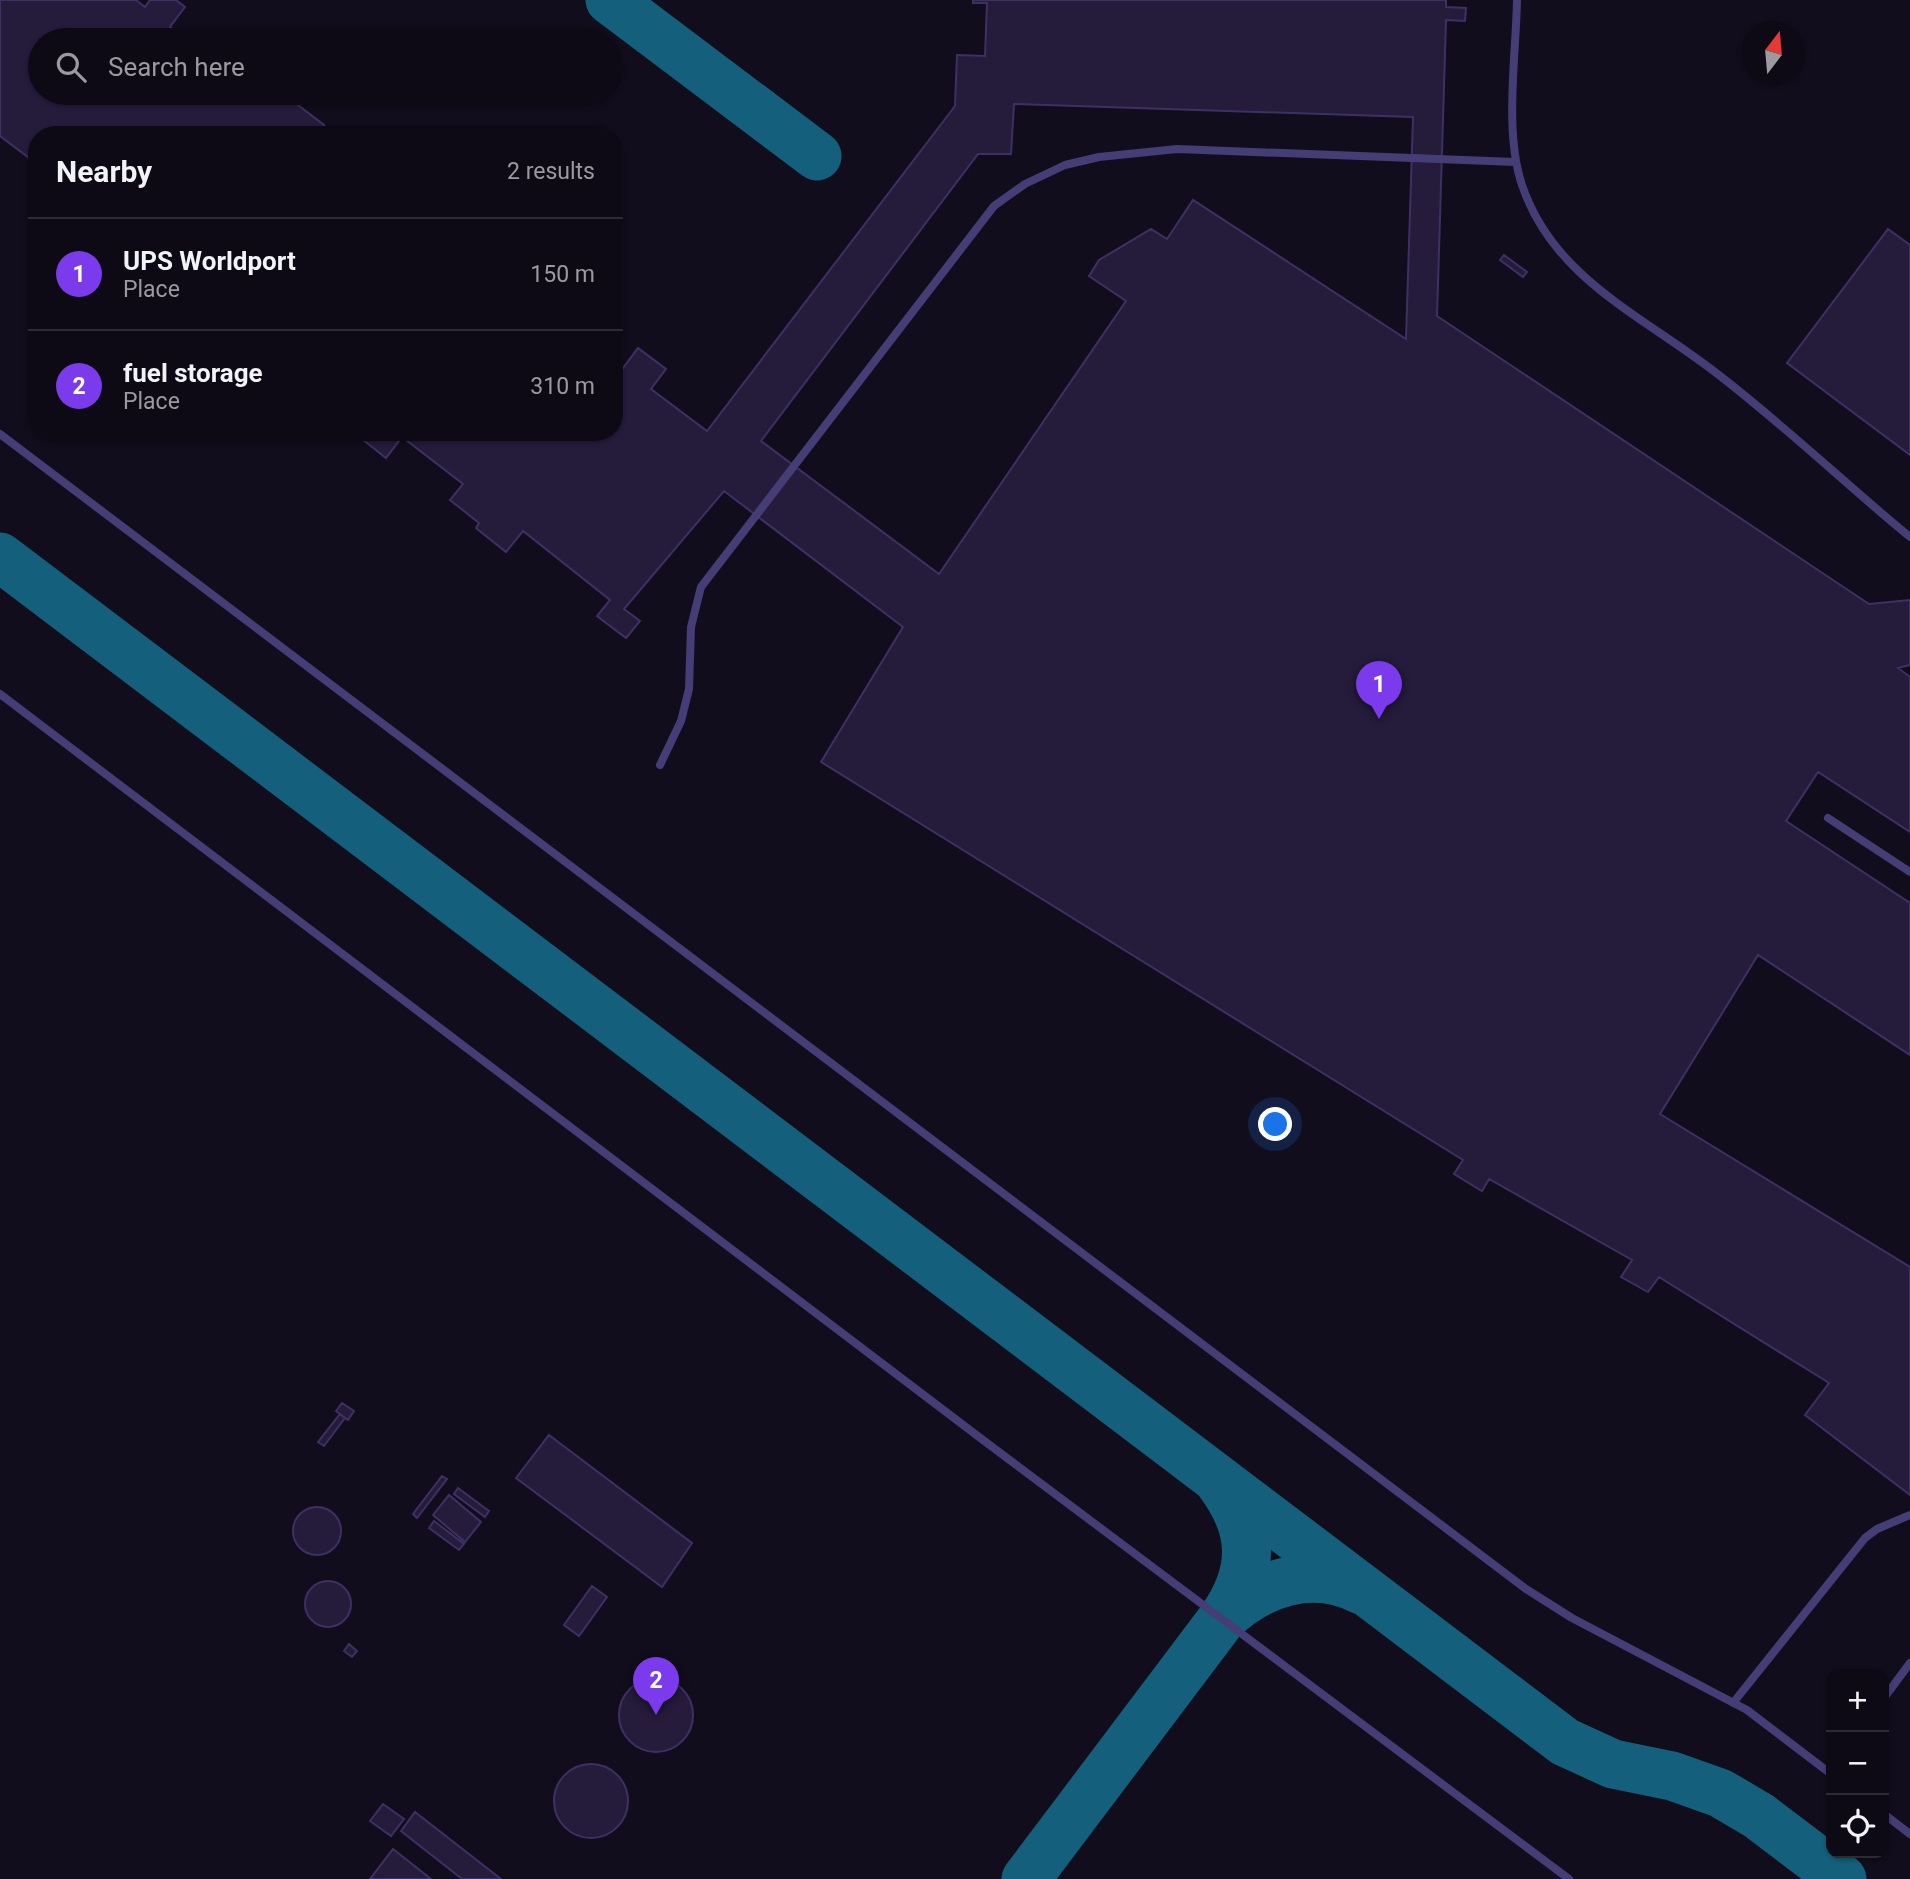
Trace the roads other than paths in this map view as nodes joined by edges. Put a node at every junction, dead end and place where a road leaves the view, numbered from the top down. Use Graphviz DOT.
graph roads {
  1 [pos="1517,0"];
  2 [pos="1515,162"];
  3 [pos="0,434"];
  4 [pos="1910,537"];
  5 [pos="0,694"];
  6 [pos="660,765"];
  7 [pos="1828,818"];
  8 [pos="1910,872"];
  9 [pos="1910,1515"];
  10 [pos="1910,1663"];
  11 [pos="1889,1692"];
  12 [pos="1733,1703"];
  13 [pos="1826,1768"];
  14 [pos="1889,1818"];
  15 [pos="1910,1834"];
  16 [pos="1569,1879"];
  1 -- 2 [label="lane"];
  2 -- 4 [label="lane"];
  2 -- 6 [label="lane"];
  3 -- 12 [label="lane"];
  5 -- 16 [label="lane"];
  7 -- 8 [label="lane"];
  9 -- 12 [label="lane"];
  10 -- 11 [label="lane"];
  12 -- 13 [label="lane"];
  14 -- 15 [label="lane"];
}
